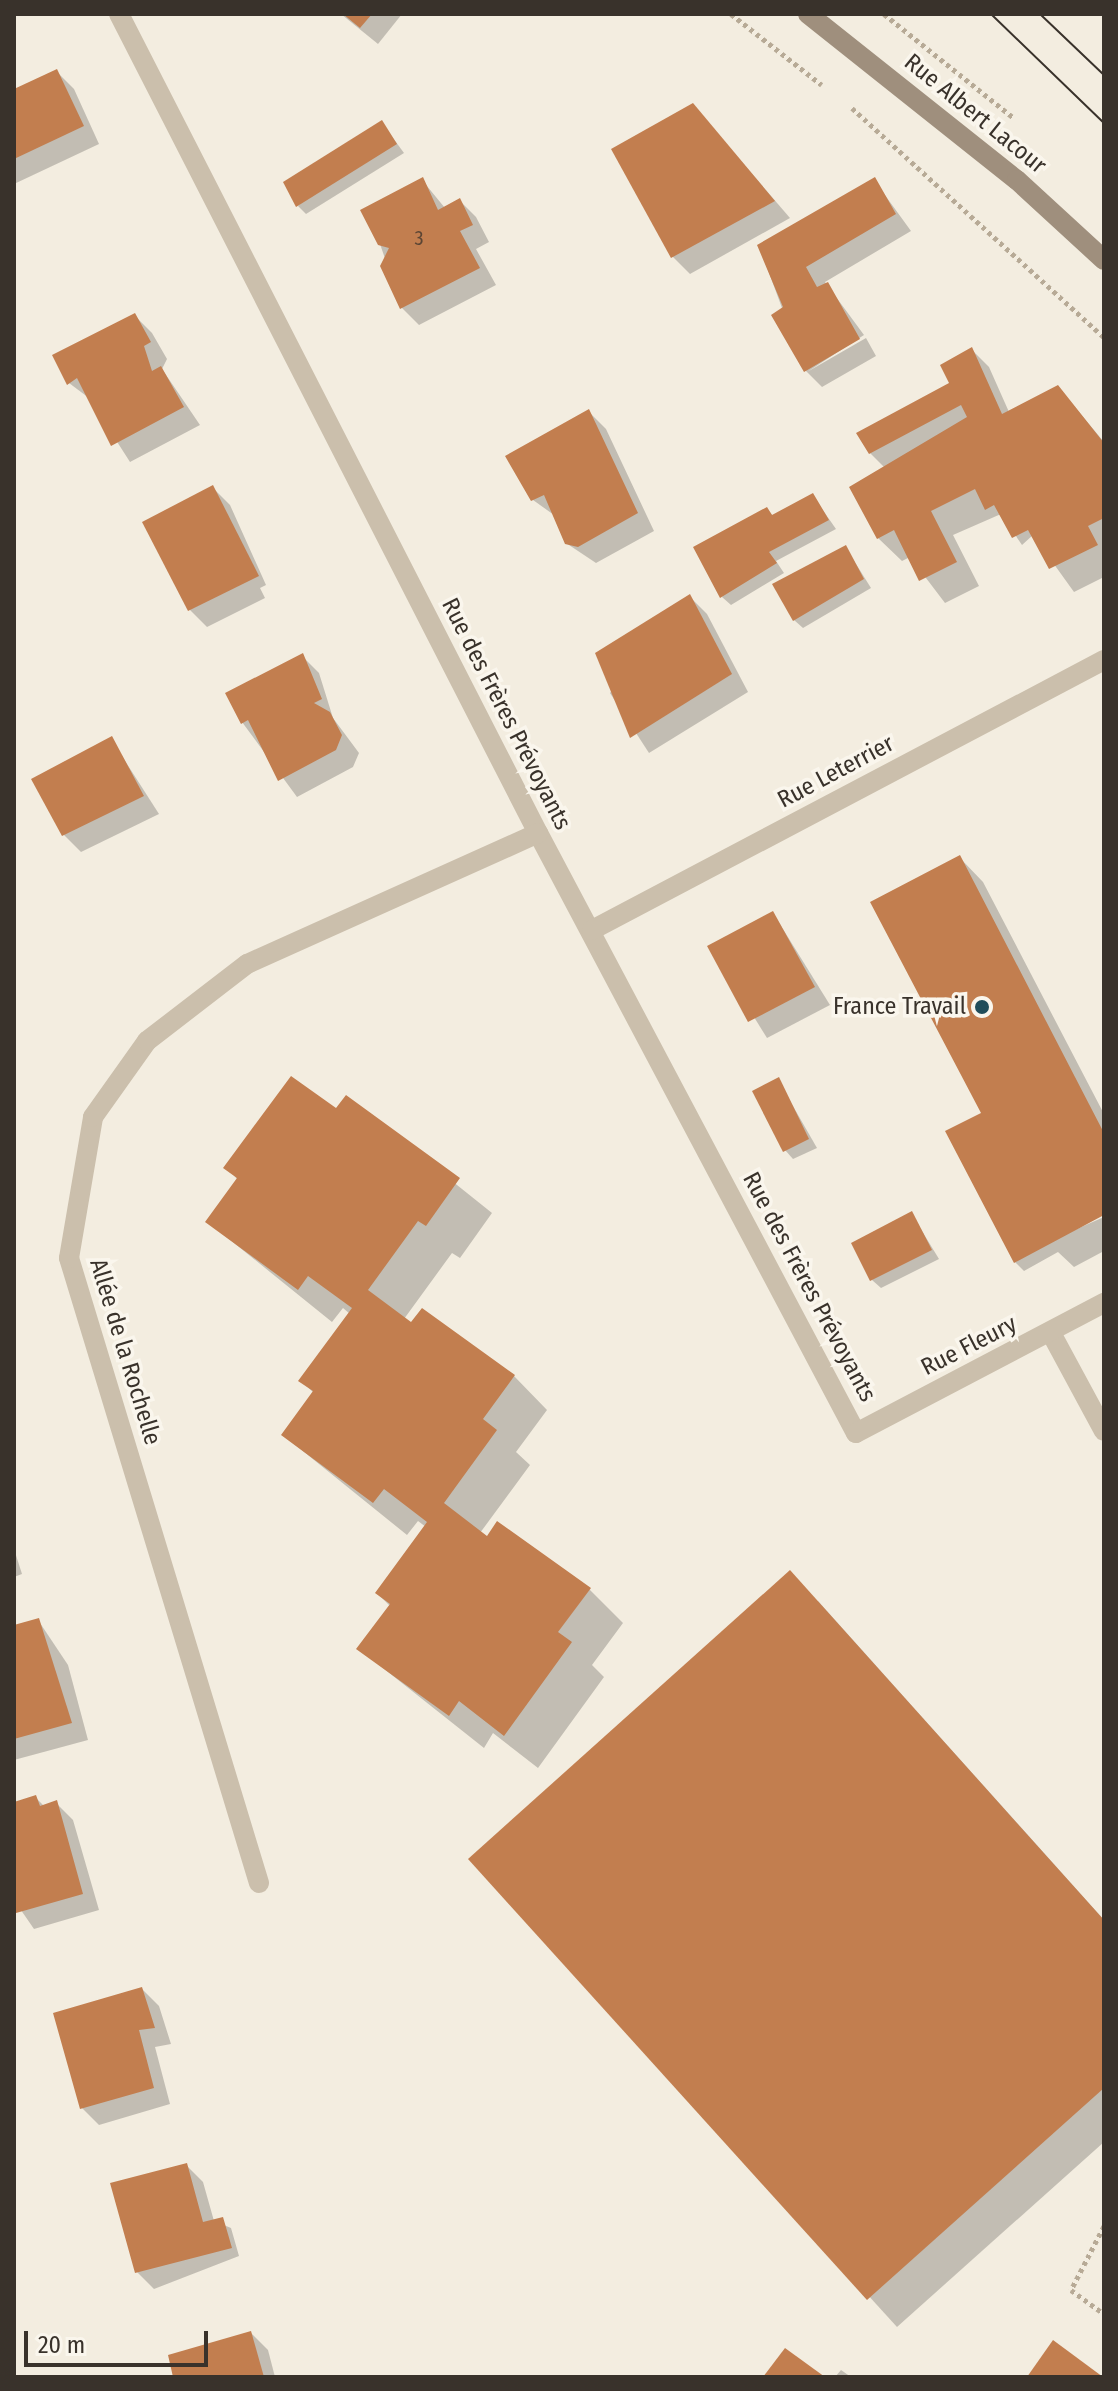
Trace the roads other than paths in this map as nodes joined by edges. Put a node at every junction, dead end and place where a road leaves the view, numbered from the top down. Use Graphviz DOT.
graph roads {
  1 [pos="119,14"];
  2 [pos="808,14"];
  3 [pos="1104,260"];
  4 [pos="1104,660"];
  5 [pos="538,833"];
  6 [pos="592,930"];
  7 [pos="1104,1303"];
  8 [pos="1051,1333"];
  9 [pos="1104,1431"];
  10 [pos="856,1433"];
  11 [pos="259,1883"];
  1 -- 5 [label="street, Rue des Frères Prévoyants"];
  2 -- 3 [label="street, Rue Albert Lacour"];
  4 -- 6 [label="street, Rue Leterrier"];
  5 -- 6 [label="street, Rue des Frères Prévoyants"];
  5 -- 11 [label="street, Allée de la Rochelle"];
  6 -- 10 [label="street, Rue des Frères Prévoyants"];
  7 -- 8 [label="street, Rue Fleury"];
  8 -- 9 [label="street"];
  8 -- 10 [label="street, Rue Fleury"];
}
